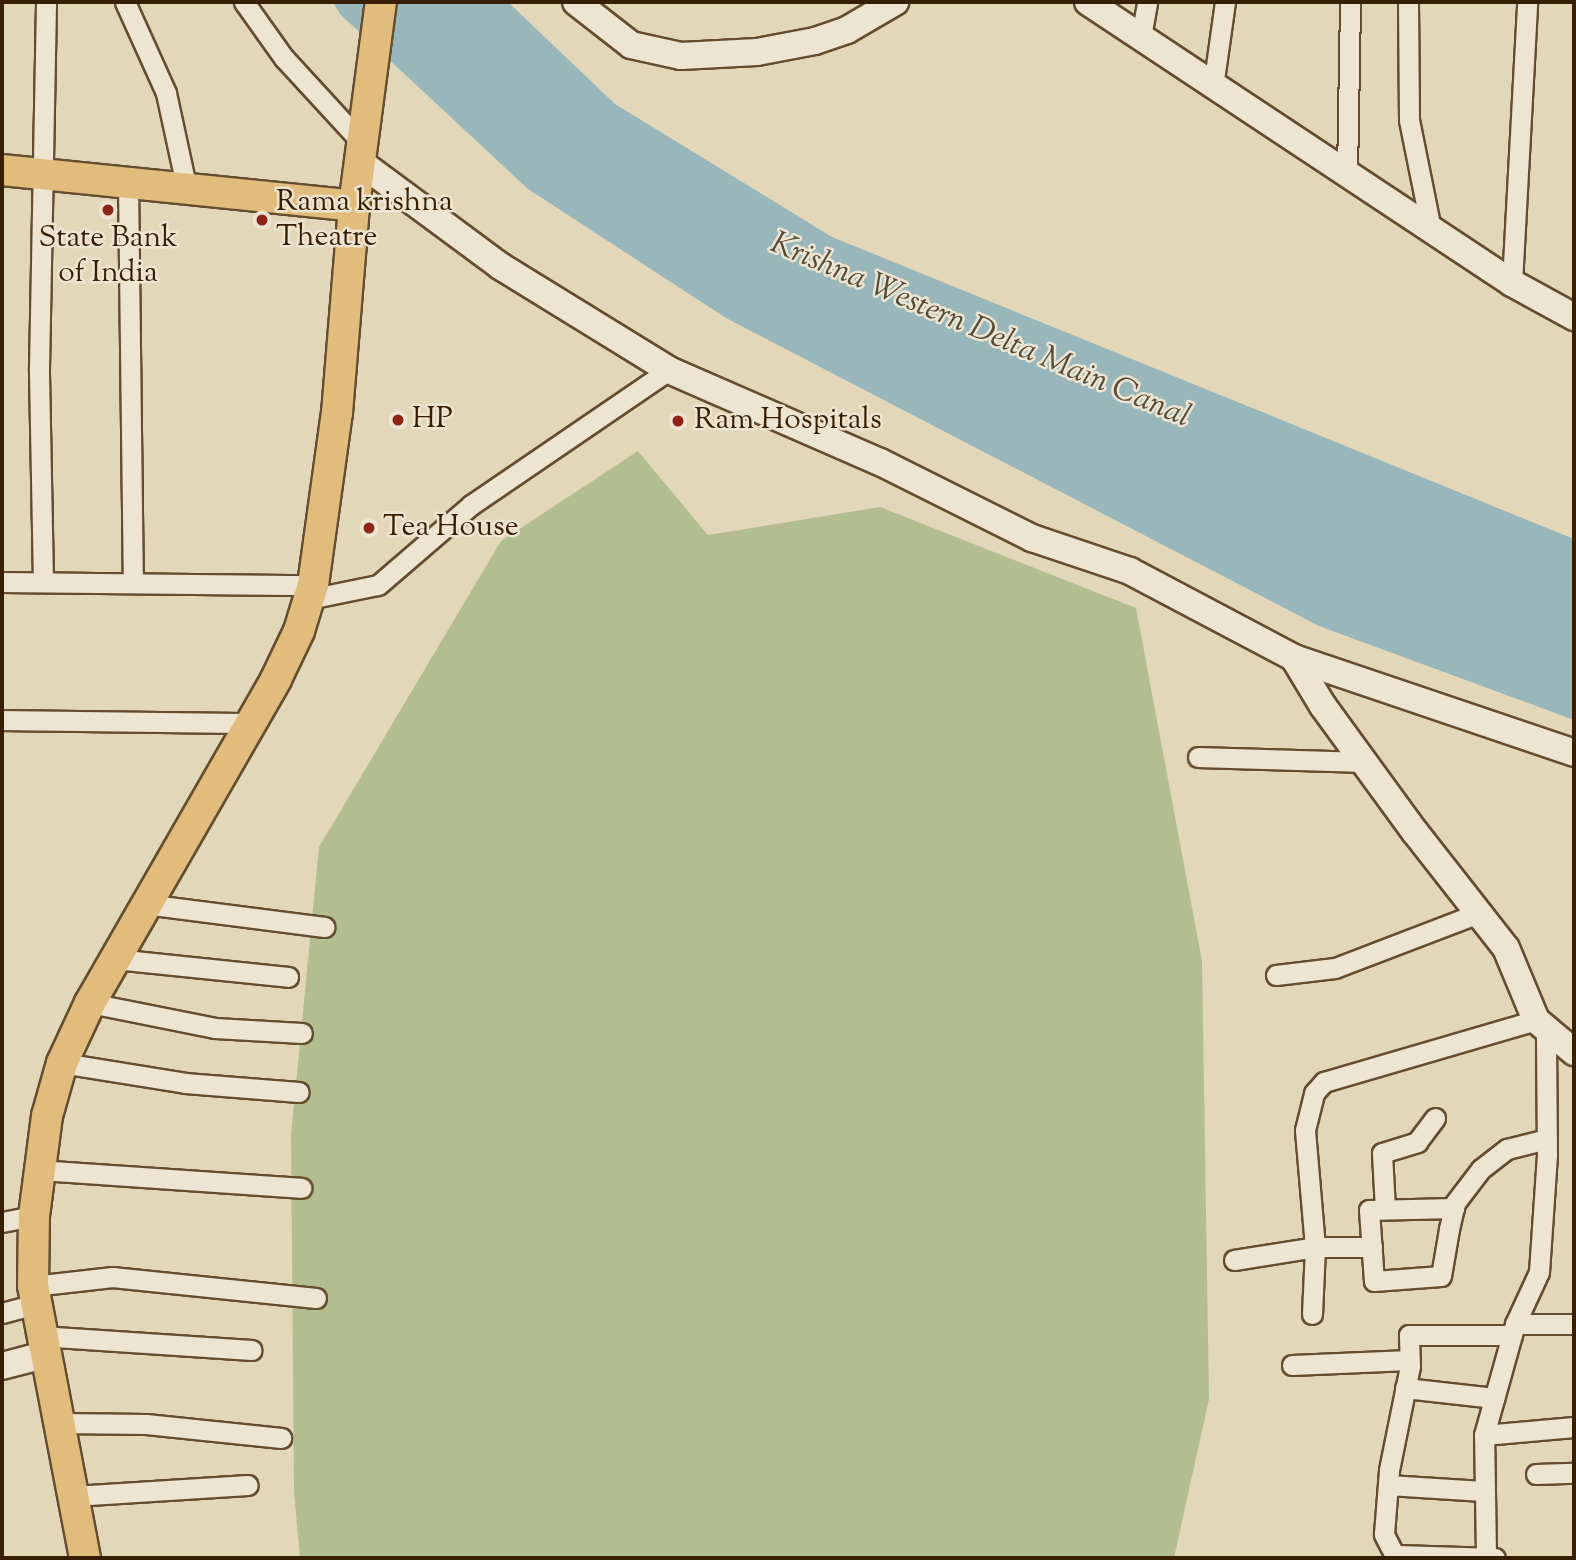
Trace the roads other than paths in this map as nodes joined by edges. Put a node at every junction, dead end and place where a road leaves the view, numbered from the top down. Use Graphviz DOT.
graph roads {
  1 [pos="46,2"];
  2 [pos="125,2"];
  3 [pos="381,2"];
  4 [pos="576,2"];
  5 [pos="895,2"];
  6 [pos="1088,2"];
  7 [pos="1147,2"];
  8 [pos="1225,2"];
  9 [pos="1350,2"];
  10 [pos="1408,2"];
  11 [pos="1527,2"];
  12 [pos="253,5"];
  13 [pos="1141,37"];
  14 [pos="1213,87"];
  15 [pos="362,153"];
  16 [pos="2,170"];
  17 [pos="40,174"];
  18 [pos="1347,175"];
  19 [pos="128,183"];
  20 [pos="187,190"];
  21 [pos="354,206"];
  22 [pos="1431,229"];
  23 [pos="1512,283"];
  24 [pos="1574,317"];
  25 [pos="669,370"];
  26 [pos="2,582"];
  27 [pos="43,582"];
  28 [pos="133,583"];
  29 [pos="311,592"];
  30 [pos="1294,658"];
  31 [pos="2,720"];
  32 [pos="252,723"];
  33 [pos="1574,753"];
  34 [pos="1198,757"];
  35 [pos="1364,762"];
  36 [pos="145,904"];
  37 [pos="1482,912"];
  38 [pos="325,927"];
  39 [pos="115,959"];
  40 [pos="1276,975"];
  41 [pos="288,977"];
  42 [pos="90,1003"];
  43 [pos="1541,1026"];
  44 [pos="302,1033"];
  45 [pos="1574,1052"];
  46 [pos="62,1063"];
  47 [pos="299,1092"];
  48 [pos="1435,1118"];
  49 [pos="1547,1139"];
  50 [pos="39,1170"];
  51 [pos="301,1188"];
  52 [pos="1454,1208"];
  53 [pos="1385,1209"];
  54 [pos="34,1216"];
  55 [pos="2,1222"];
  56 [pos="1315,1247"];
  57 [pos="1371,1247"];
  58 [pos="1234,1260"];
  59 [pos="35,1295"];
  60 [pos="316,1298"];
  61 [pos="2,1313"];
  62 [pos="1312,1314"];
  63 [pos="1574,1324"];
  64 [pos="1513,1329"];
  65 [pos="42,1346"];
  66 [pos="252,1350"];
  67 [pos="1409,1360"];
  68 [pos="1292,1365"];
  69 [pos="2,1366"];
  70 [pos="1405,1388"];
  71 [pos="1494,1398"];
  72 [pos="59,1423"];
  73 [pos="1574,1427"];
  74 [pos="1483,1435"];
  75 [pos="281,1438"];
  76 [pos="1574,1473"];
  77 [pos="1536,1474"];
  78 [pos="248,1485"];
  79 [pos="1388,1485"];
  80 [pos="1483,1491"];
  81 [pos="73,1496"];
  82 [pos="1396,1557"];
  83 [pos="1490,1557"];
  84 [pos="85,1558"];
  1 -- 17 [label="street"];
  2 -- 20 [label="street"];
  3 -- 15 [label="main road"];
  4 -- 5 [label="street"];
  6 -- 13 [label="street"];
  7 -- 13 [label="street"];
  8 -- 14 [label="street"];
  9 -- 18 [label="street"];
  10 -- 22 [label="street"];
  11 -- 23 [label="street"];
  12 -- 15 [label="street"];
  13 -- 14 [label="street"];
  14 -- 18 [label="street"];
  15 -- 21 [label="main road"];
  15 -- 25 [label="street"];
  16 -- 17 [label="main road"];
  17 -- 19 [label="main road"];
  17 -- 27 [label="street"];
  18 -- 22 [label="street"];
  19 -- 20 [label="main road"];
  19 -- 28 [label="street"];
  20 -- 21 [label="main road"];
  21 -- 29 [label="main road"];
  22 -- 23 [label="street"];
  23 -- 24 [label="street"];
  25 -- 29 [label="street"];
  25 -- 30 [label="street"];
  26 -- 27 [label="street"];
  27 -- 28 [label="street"];
  28 -- 29 [label="street"];
  29 -- 32 [label="main road"];
  30 -- 33 [label="street"];
  30 -- 35 [label="street"];
  31 -- 32 [label="street"];
  32 -- 36 [label="main road"];
  34 -- 35 [label="street"];
  35 -- 37 [label="street"];
  36 -- 38 [label="street"];
  36 -- 39 [label="main road"];
  37 -- 40 [label="street"];
  37 -- 43 [label="street"];
  39 -- 41 [label="street"];
  39 -- 42 [label="main road"];
  42 -- 44 [label="street"];
  42 -- 46 [label="main road"];
  43 -- 45 [label="street"];
  43 -- 49 [label="street"];
  43 -- 56 [label="street"];
  46 -- 47 [label="street"];
  46 -- 50 [label="main road"];
  48 -- 53 [label="street"];
  49 -- 52 [label="street"];
  49 -- 64 [label="street"];
  50 -- 51 [label="street"];
  50 -- 54 [label="main road"];
  52 -- 53 [label="street"];
  52 -- 57 [label="street"];
  53 -- 57 [label="street"];
  54 -- 55 [label="street"];
  54 -- 59 [label="main road"];
  56 -- 57 [label="street"];
  56 -- 58 [label="street"];
  56 -- 62 [label="street"];
  59 -- 60 [label="street"];
  59 -- 61 [label="street"];
  59 -- 65 [label="main road"];
  63 -- 64 [label="street"];
  64 -- 67 [label="street"];
  64 -- 71 [label="street"];
  65 -- 66 [label="street"];
  65 -- 69 [label="street"];
  65 -- 72 [label="main road"];
  67 -- 68 [label="street"];
  67 -- 70 [label="street"];
  70 -- 71 [label="street"];
  70 -- 79 [label="street"];
  71 -- 74 [label="street"];
  72 -- 75 [label="street"];
  72 -- 81 [label="main road"];
  73 -- 74 [label="street"];
  74 -- 80 [label="street"];
  76 -- 77 [label="street"];
  78 -- 81 [label="street"];
  79 -- 80 [label="street"];
  79 -- 82 [label="street"];
  80 -- 83 [label="street"];
  81 -- 84 [label="main road"];
  82 -- 83 [label="street"];
}
